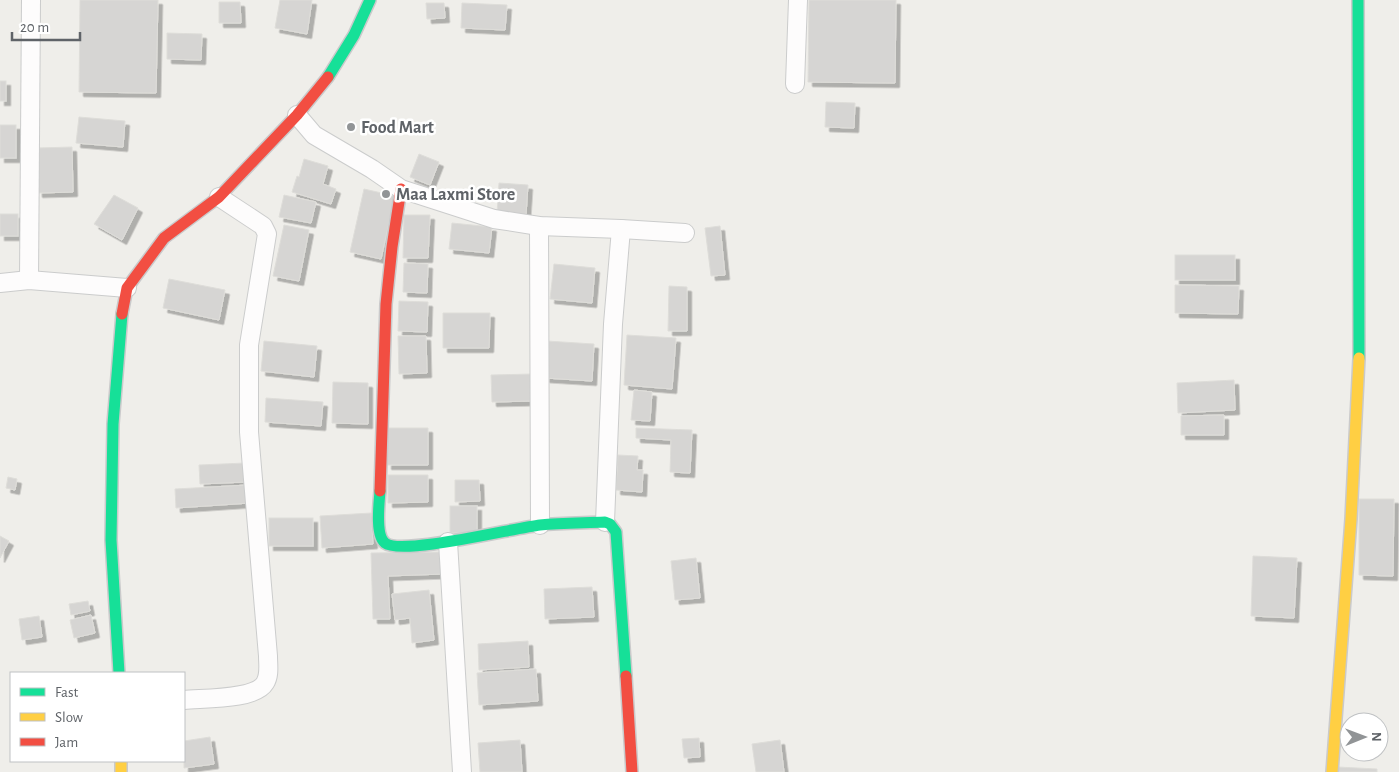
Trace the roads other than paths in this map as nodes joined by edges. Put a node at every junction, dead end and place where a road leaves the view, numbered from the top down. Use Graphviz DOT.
graph roads {
  1 [pos="31,0"];
  2 [pos="370,0"];
  3 [pos="798,0"];
  4 [pos="1358,0"];
  5 [pos="795,84"];
  6 [pos="297,115"];
  7 [pos="401,188"];
  8 [pos="219,197"];
  9 [pos="539,226"];
  10 [pos="621,229"];
  11 [pos="685,233"];
  12 [pos="28,280"];
  13 [pos="0,282"];
  14 [pos="127,288"];
  15 [pos="605,522"];
  16 [pos="540,525"];
  17 [pos="448,542"];
  18 [pos="120,672"];
  19 [pos="185,700"];
  20 [pos="462,772"];
  21 [pos="632,772"];
  22 [pos="1332,772"];
  1 -- 12 [label="street"];
  2 -- 6 [label="street"];
  3 -- 5 [label="street"];
  4 -- 22 [label="street"];
  6 -- 7 [label="street"];
  6 -- 8 [label="street"];
  7 -- 9 [label="street"];
  7 -- 17 [label="street"];
  8 -- 14 [label="street"];
  8 -- 19 [label="street"];
  9 -- 10 [label="street"];
  9 -- 16 [label="street"];
  10 -- 11 [label="street"];
  10 -- 15 [label="street"];
  12 -- 13 [label="street"];
  12 -- 14 [label="street"];
  14 -- 18 [label="street"];
  15 -- 16 [label="street"];
  15 -- 21 [label="street"];
  16 -- 17 [label="street"];
  17 -- 20 [label="street"];
}
